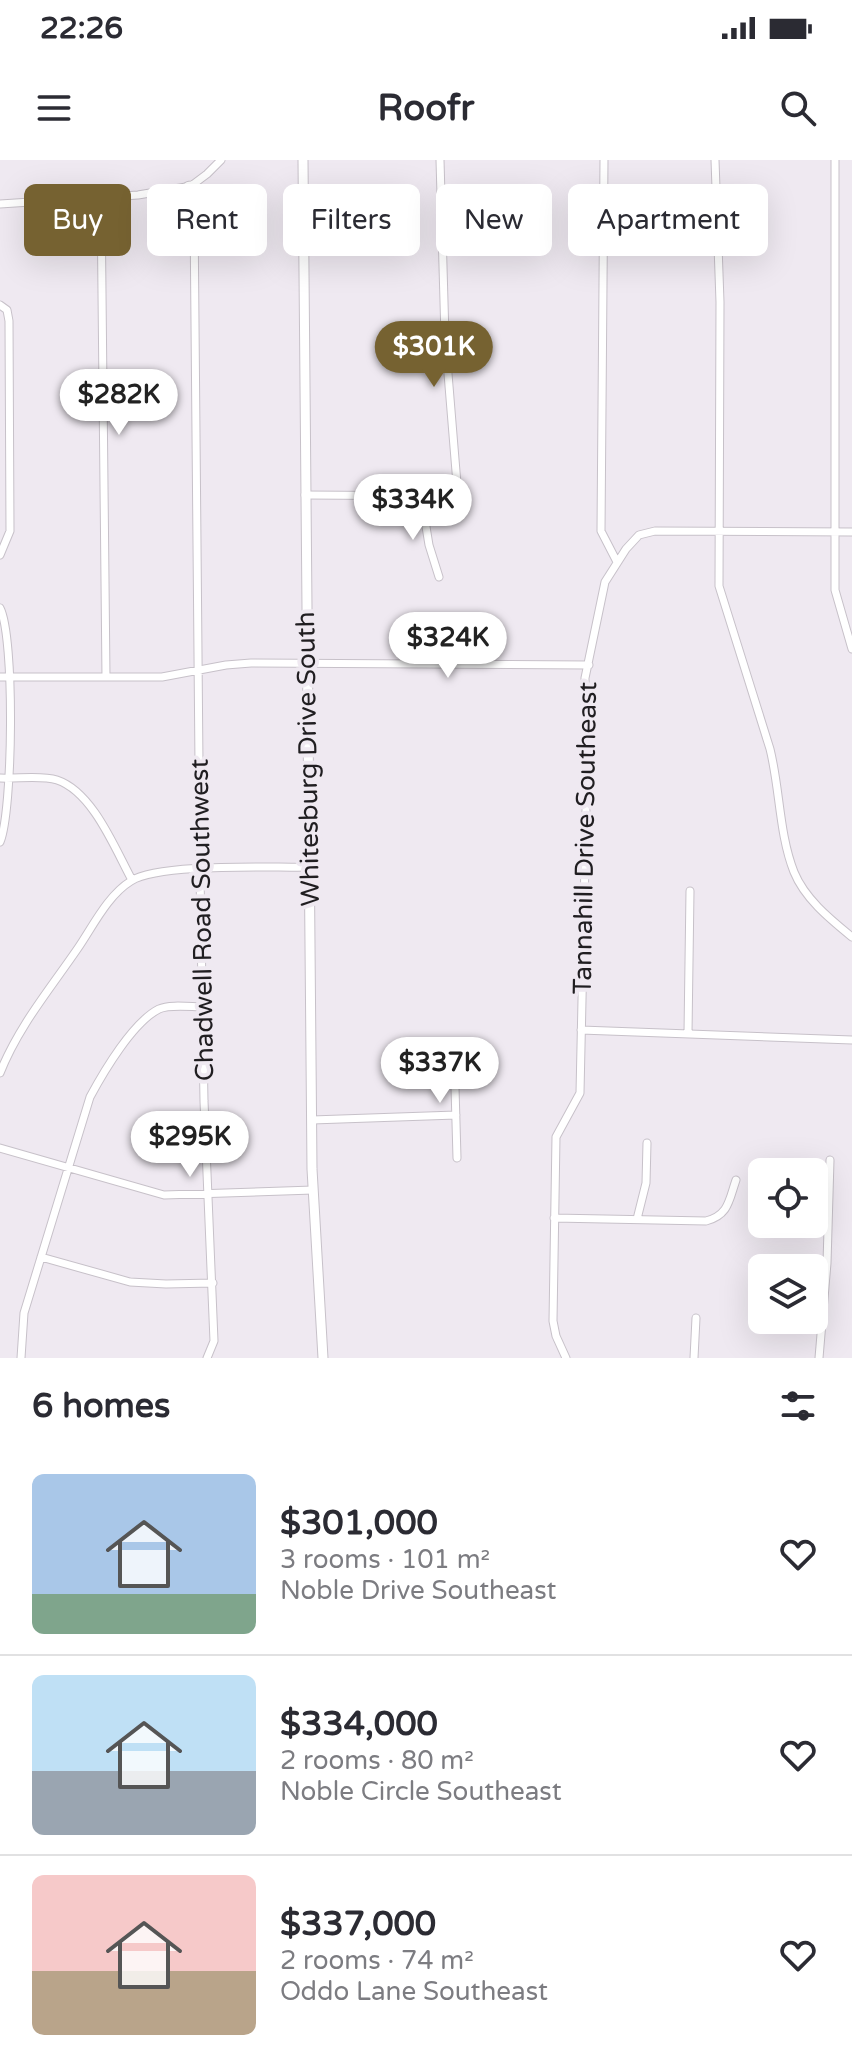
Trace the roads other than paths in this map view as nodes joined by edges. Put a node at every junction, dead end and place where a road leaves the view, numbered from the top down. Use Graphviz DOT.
graph roads {
  1 [pos="221,160"];
  2 [pos="303,160"];
  3 [pos="440,160"];
  4 [pos="604,160"];
  5 [pos="715,160"];
  6 [pos="835,160"];
  7 [pos="207,174"];
  8 [pos="196,184"];
  9 [pos="202,184"];
  10 [pos="24,202"];
  11 [pos="0,204"];
  12 [pos="102,256"];
  13 [pos="194,256"];
  14 [pos="0,305"];
  15 [pos="305,495"];
  16 [pos="421,496"];
  17 [pos="720,531"];
  18 [pos="835,532"];
  19 [pos="852,532"];
  20 [pos="0,555"];
  21 [pos="617,562"];
  22 [pos="439,577"];
  23 [pos="0,608"];
  24 [pos="852,649"];
  25 [pos="307,663"];
  26 [pos="589,665"];
  27 [pos="198,672"];
  28 [pos="0,677"];
  29 [pos="10,677"];
  30 [pos="106,677"];
  31 [pos="4,778"];
  32 [pos="0,842"];
  33 [pos="309,867"];
  34 [pos="200,869"];
  35 [pos="132,880"];
  36 [pos="690,891"];
  37 [pos="852,937"];
  38 [pos="203,1007"];
  39 [pos="581,1030"];
  40 [pos="688,1033"];
  41 [pos="852,1040"];
  42 [pos="454,1052"];
  43 [pos="0,1073"];
  44 [pos="456,1115"];
  45 [pos="312,1120"];
  46 [pos="647,1143"];
  47 [pos="0,1148"];
  48 [pos="457,1158"];
  49 [pos="830,1160"];
  50 [pos="67,1167"];
  51 [pos="736,1180"];
  52 [pos="313,1190"];
  53 [pos="209,1194"];
  54 [pos="554,1218"];
  55 [pos="637,1219"];
  56 [pos="41,1257"];
  57 [pos="213,1283"];
  58 [pos="696,1318"];
  59 [pos="21,1358"];
  60 [pos="207,1358"];
  61 [pos="323,1358"];
  62 [pos="566,1358"];
  63 [pos="694,1358"];
  64 [pos="819,1358"];
  1 -- 7 [label="street"];
  2 -- 15 [label="main road, Whitesburg Drive South"];
  3 -- 16 [label="street"];
  4 -- 21 [label="street"];
  5 -- 17 [label="street"];
  6 -- 18 [label="street"];
  7 -- 8 [label="street"];
  7 -- 9 [label="street"];
  10 -- 11 [label="street"];
  12 -- 30 [label="street"];
  13 -- 27 [label="street, Chadwell Road Southwest"];
  14 -- 20 [label="street"];
  15 -- 16 [label="street"];
  15 -- 25 [label="main road, Whitesburg Drive South"];
  16 -- 22 [label="street"];
  17 -- 18 [label="street, Tannahill Drive Southeast"];
  17 -- 21 [label="street, Tannahill Drive Southeast"];
  17 -- 37 [label="street"];
  18 -- 19 [label="street, Tannahill Drive Southeast"];
  18 -- 24 [label="street"];
  21 -- 26 [label="street, Tannahill Drive Southeast"];
  23 -- 29 [label="street"];
  25 -- 26 [label="street"];
  25 -- 27 [label="street"];
  25 -- 33 [label="main road, Whitesburg Drive South"];
  26 -- 39 [label="street, Tannahill Drive Southeast"];
  27 -- 30 [label="street"];
  27 -- 34 [label="street, Chadwell Road Southwest"];
  28 -- 29 [label="street"];
  29 -- 30 [label="street"];
  29 -- 31 [label="street"];
  31 -- 32 [label="street"];
  31 -- 35 [label="street"];
  33 -- 34 [label="street"];
  33 -- 45 [label="main road, Whitesburg Drive South"];
  34 -- 35 [label="street"];
  34 -- 38 [label="street, Chadwell Road Southwest"];
  35 -- 43 [label="street"];
  36 -- 40 [label="street"];
  38 -- 50 [label="street"];
  38 -- 53 [label="street, Chadwell Road Southwest"];
  39 -- 40 [label="street"];
  39 -- 54 [label="street, Tannahill Drive Southeast"];
  40 -- 41 [label="street"];
  42 -- 44 [label="street"];
  44 -- 45 [label="street"];
  44 -- 48 [label="street"];
  45 -- 52 [label="main road, Whitesburg Drive South"];
  46 -- 55 [label="street"];
  47 -- 50 [label="street"];
  49 -- 64 [label="street"];
  50 -- 53 [label="street"];
  50 -- 56 [label="street"];
  51 -- 55 [label="street"];
  52 -- 53 [label="street"];
  52 -- 61 [label="main road, Whitesburg Drive South"];
  53 -- 57 [label="street, Chadwell Road Southwest"];
  54 -- 55 [label="street"];
  54 -- 62 [label="street, Tannahill Drive Southeast"];
  56 -- 57 [label="street"];
  56 -- 59 [label="street"];
  57 -- 60 [label="street, Chadwell Road Southwest"];
  58 -- 63 [label="street"];
}
